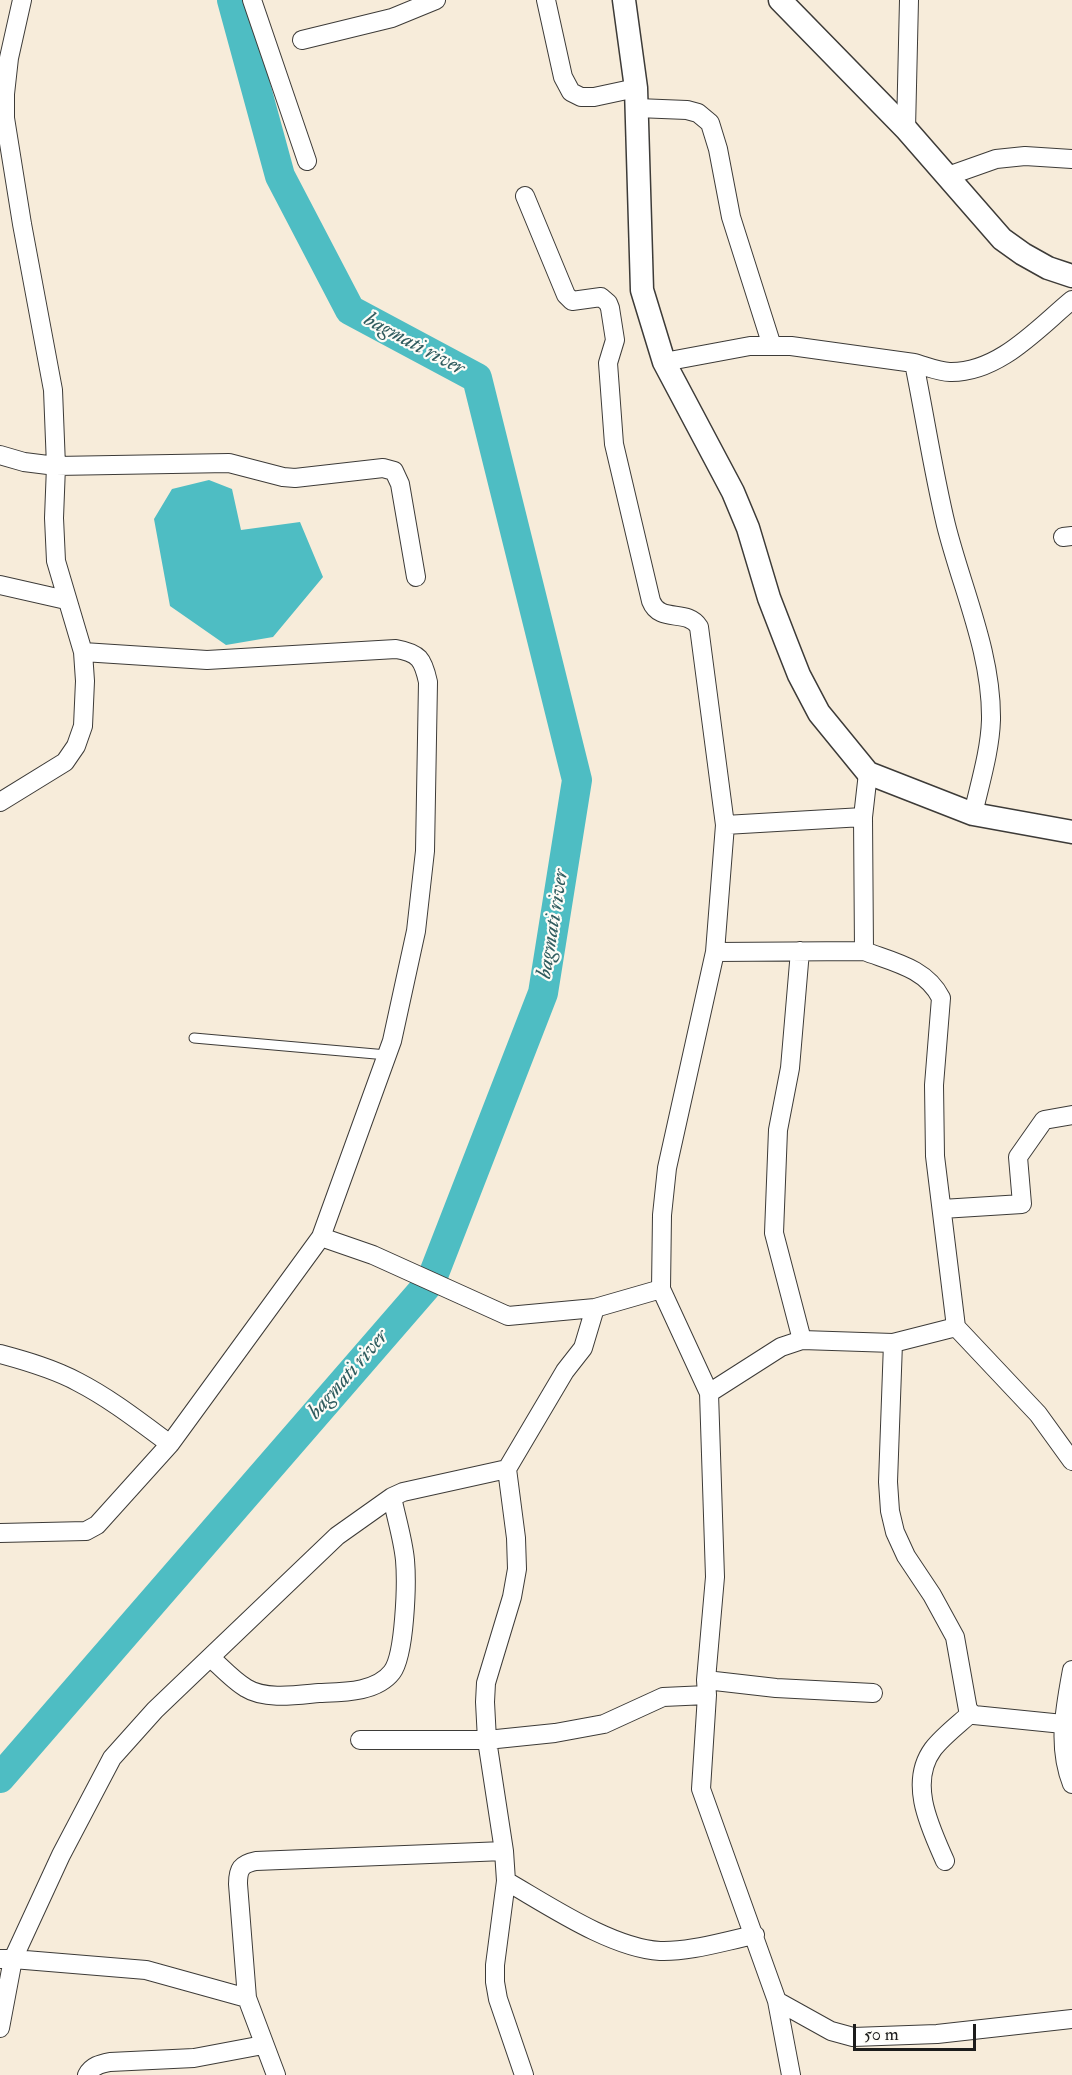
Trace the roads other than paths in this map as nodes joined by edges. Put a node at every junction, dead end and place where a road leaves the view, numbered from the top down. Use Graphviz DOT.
graph roads {
  1 [pos="22,0"];
  2 [pos="252,0"];
  3 [pos="546,0"];
  4 [pos="624,0"];
  5 [pos="780,0"];
  6 [pos="909,0"];
  7 [pos="432,1"];
  8 [pos="302,40"];
  9 [pos="3,96"];
  10 [pos="637,98"];
  11 [pos="906,129"];
  12 [pos="1072,159"];
  13 [pos="307,161"];
  14 [pos="948,177"];
  15 [pos="525,196"];
  16 [pos="1072,276"];
  17 [pos="1072,300"];
  18 [pos="772,346"];
  19 [pos="664,362"];
  20 [pos="914,363"];
  21 [pos="0,456"];
  22 [pos="56,466"];
  23 [pos="416,577"];
  24 [pos="0,585"];
  25 [pos="66,600"];
  26 [pos="83,652"];
  27 [pos="867,773"];
  28 [pos="0,802"];
  29 [pos="973,814"];
  30 [pos="863,817"];
  31 [pos="724,825"];
  32 [pos="1072,832"];
  33 [pos="800,951"];
  34 [pos="864,951"];
  35 [pos="715,952"];
  36 [pos="194,1038"];
  37 [pos="387,1055"];
  38 [pos="1072,1115"];
  39 [pos="942,1209"];
  40 [pos="321,1237"];
  41 [pos="661,1288"];
  42 [pos="595,1308"];
  43 [pos="956,1327"];
  44 [pos="802,1340"];
  45 [pos="893,1343"];
  46 [pos="0,1354"];
  47 [pos="709,1393"];
  48 [pos="170,1444"];
  49 [pos="1072,1461"];
  50 [pos="507,1469"];
  51 [pos="392,1497"];
  52 [pos="0,1533"];
  53 [pos="211,1658"];
  54 [pos="1072,1670"];
  55 [pos="707,1688"];
  56 [pos="873,1693"];
  57 [pos="971,1713"];
  58 [pos="1063,1724"];
  59 [pos="360,1740"];
  60 [pos="487,1740"];
  61 [pos="1072,1784"];
  62 [pos="504,1851"];
  63 [pos="945,1860"];
  64 [pos="506,1881"];
  65 [pos="755,1935"];
  66 [pos="6,1959"];
  67 [pos="248,1998"];
  68 [pos="777,2001"];
  69 [pos="1072,2019"];
  70 [pos="0,2028"];
  71 [pos="263,2045"];
  72 [pos="87,2075"];
  73 [pos="276,2075"];
  74 [pos="524,2075"];
  75 [pos="791,2075"];
  1 -- 9 [label="street"];
  2 -- 13 [label="street"];
  3 -- 10 [label="street"];
  4 -- 10 [label="street"];
  5 -- 11 [label="street"];
  6 -- 11 [label="street"];
  7 -- 8 [label="street"];
  9 -- 22 [label="street"];
  10 -- 18 [label="street"];
  10 -- 19 [label="street"];
  11 -- 14 [label="street"];
  12 -- 14 [label="street"];
  14 -- 16 [label="street"];
  15 -- 31 [label="street"];
  17 -- 20 [label="street"];
  18 -- 19 [label="street"];
  18 -- 20 [label="street"];
  19 -- 27 [label="street"];
  20 -- 29 [label="street"];
  21 -- 22 [label="street"];
  22 -- 23 [label="street"];
  22 -- 25 [label="street"];
  24 -- 25 [label="street"];
  25 -- 26 [label="street"];
  26 -- 28 [label="street"];
  26 -- 37 [label="street"];
  27 -- 29 [label="street"];
  27 -- 30 [label="street"];
  29 -- 32 [label="street"];
  30 -- 31 [label="street"];
  30 -- 34 [label="street"];
  31 -- 35 [label="street"];
  33 -- 34 [label="street"];
  33 -- 35 [label="street"];
  33 -- 44 [label="street"];
  34 -- 39 [label="street"];
  35 -- 41 [label="street"];
  36 -- 37 [label="lane"];
  37 -- 40 [label="street"];
  38 -- 39 [label="street"];
  39 -- 43 [label="street"];
  40 -- 42 [label="street"];
  40 -- 48 [label="street"];
  41 -- 42 [label="street"];
  41 -- 47 [label="street"];
  42 -- 50 [label="street"];
  43 -- 45 [label="street"];
  43 -- 49 [label="street"];
  44 -- 45 [label="street"];
  44 -- 47 [label="street"];
  45 -- 57 [label="street"];
  46 -- 48 [label="street"];
  47 -- 55 [label="street"];
  48 -- 52 [label="street"];
  50 -- 51 [label="street"];
  50 -- 60 [label="street"];
  51 -- 53 [label="street"];
  51 -- 53 [label="street"];
  53 -- 66 [label="street"];
  54 -- 58 [label="street"];
  55 -- 56 [label="street"];
  55 -- 60 [label="street"];
  55 -- 65 [label="street"];
  57 -- 58 [label="street"];
  57 -- 63 [label="street"];
  58 -- 61 [label="street"];
  59 -- 60 [label="street"];
  60 -- 62 [label="street"];
  62 -- 64 [label="street"];
  62 -- 67 [label="street"];
  64 -- 65 [label="street"];
  64 -- 74 [label="street"];
  65 -- 68 [label="street"];
  66 -- 67 [label="street"];
  66 -- 70 [label="street"];
  67 -- 71 [label="street"];
  68 -- 69 [label="street"];
  68 -- 75 [label="street"];
  71 -- 72 [label="street"];
  71 -- 73 [label="street"];
}
